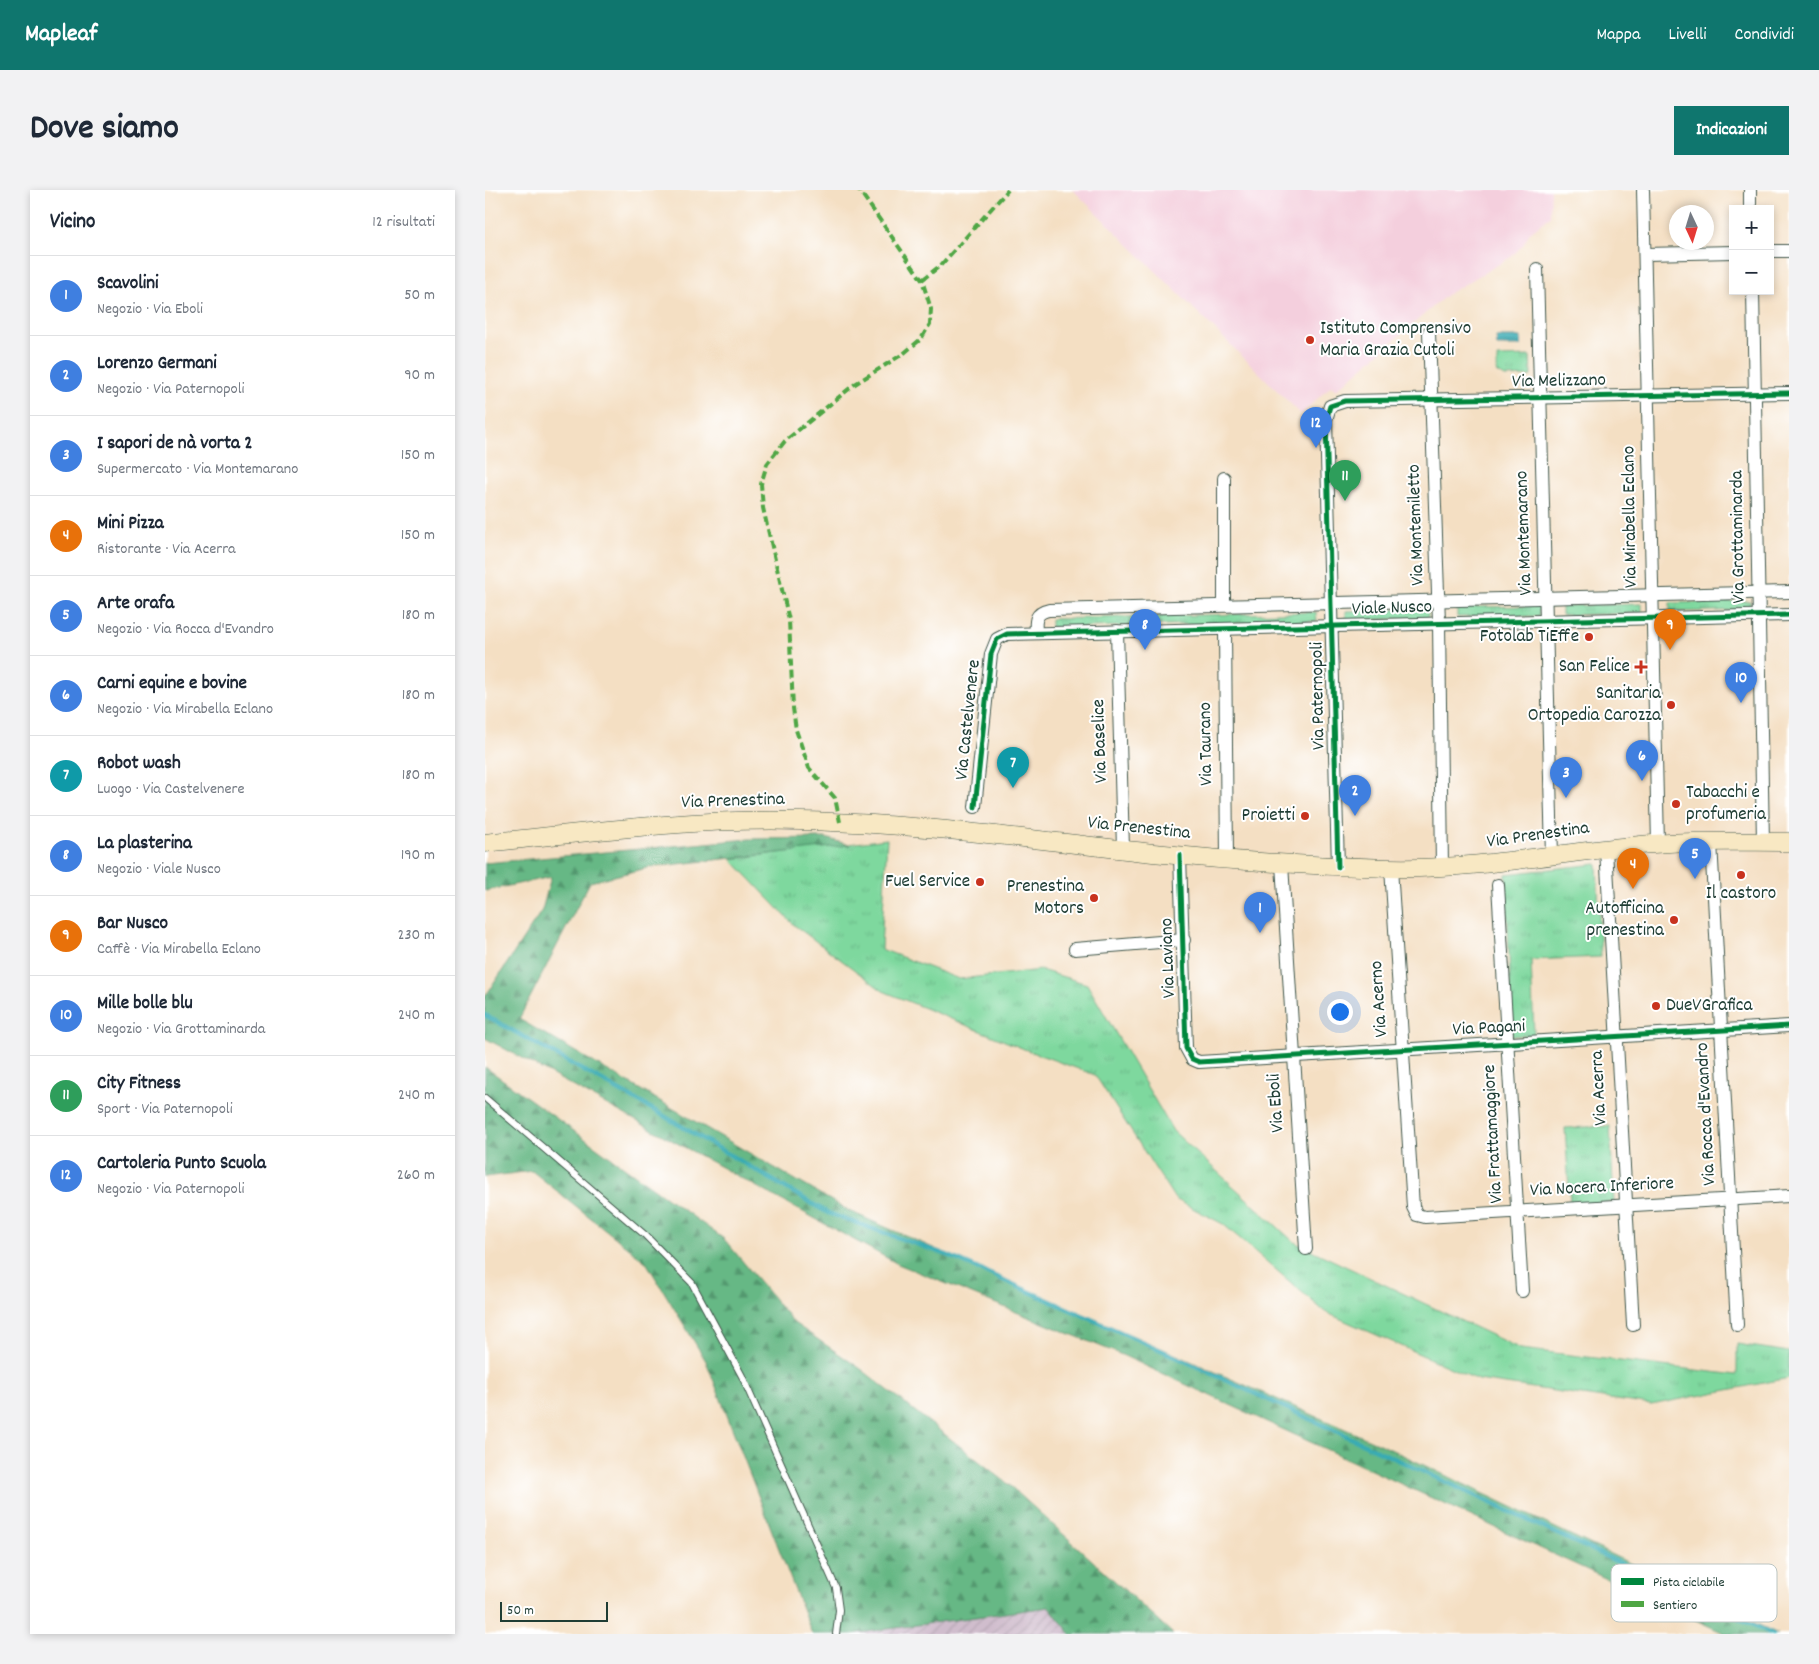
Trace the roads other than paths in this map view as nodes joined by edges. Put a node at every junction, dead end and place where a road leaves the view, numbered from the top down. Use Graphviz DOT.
graph roads {
  1 [pos="1643,190"];
  2 [pos="1750,190"];
  3 [pos="1751,205"];
  4 [pos="1789,251"];
  5 [pos="1729,252"];
  6 [pos="1774,252"];
  7 [pos="1646,254"];
  8 [pos="1537,269"];
  9 [pos="1753,295"];
  10 [pos="1429,332"];
  11 [pos="1755,393"];
  12 [pos="1789,393"];
  13 [pos="1647,395"];
  14 [pos="1539,397"];
  15 [pos="1432,399"];
  16 [pos="1331,406"];
  17 [pos="1224,478"];
  18 [pos="1789,592"];
  19 [pos="1759,593"];
  20 [pos="1652,595"];
  21 [pos="1546,598"];
  22 [pos="1438,600"];
  23 [pos="1331,602"];
  24 [pos="1224,605"];
  25 [pos="1789,615"];
  26 [pos="1759,616"];
  27 [pos="1653,618"];
  28 [pos="1547,620"];
  29 [pos="1439,622"];
  30 [pos="1332,626"];
  31 [pos="1225,629"];
  32 [pos="1117,632"];
  33 [pos="1036,633"];
  34 [pos="997,639"];
  35 [pos="975,807"];
  36 [pos="1711,842"];
  37 [pos="1763,842"];
  38 [pos="1789,842"];
  39 [pos="485,843"];
  40 [pos="1657,844"];
  41 [pos="1123,849"];
  42 [pos="1606,849"];
  43 [pos="1180,855"];
  44 [pos="1551,856"];
  45 [pos="1227,859"];
  46 [pos="1282,864"];
  47 [pos="1338,867"];
  48 [pos="1391,868"];
  49 [pos="1442,868"];
  50 [pos="1498,885"];
  51 [pos="1184,940"];
  52 [pos="1075,949"];
  53 [pos="1789,1026"];
  54 [pos="1722,1030"];
  55 [pos="1616,1036"];
  56 [pos="1507,1043"];
  57 [pos="1402,1049"];
  58 [pos="1293,1056"];
  59 [pos="1192,1060"];
  60 [pos="485,1098"];
  61 [pos="1789,1196"];
  62 [pos="1730,1200"];
  63 [pos="1626,1206"];
  64 [pos="1517,1212"];
  65 [pos="1417,1215"];
  66 [pos="1306,1249"];
  67 [pos="1522,1291"];
  68 [pos="1633,1324"];
  69 [pos="1737,1325"];
  70 [pos="836,1634"];
  1 -- 7 [label="street, Via Mirabella Eclano"];
  2 -- 3 [label="street"];
  4 -- 6 [label="street"];
  5 -- 7 [label="street"];
  7 -- 13 [label="street, Via Mirabella Eclano"];
  8 -- 14 [label="street, Via Montemarano"];
  9 -- 11 [label="street, Via Grottaminarda"];
  10 -- 15 [label="street, Via Montemiletto"];
  11 -- 12 [label="street, Via Melizzano"];
  11 -- 13 [label="street, Via Melizzano"];
  11 -- 19 [label="street, Via Grottaminarda"];
  13 -- 14 [label="street, Via Melizzano"];
  13 -- 20 [label="street, Via Mirabella Eclano"];
  14 -- 15 [label="street, Via Melizzano"];
  14 -- 21 [label="street, Via Montemarano"];
  15 -- 16 [label="street, Via Melizzano"];
  15 -- 22 [label="street, Via Montemiletto"];
  16 -- 23 [label="street, Via Paternopoli"];
  17 -- 24 [label="street"];
  18 -- 19 [label="street, Viale Nusco"];
  19 -- 20 [label="street, Viale Nusco"];
  19 -- 26 [label="street, Via Grottaminarda"];
  20 -- 21 [label="street, Viale Nusco"];
  20 -- 27 [label="street, Via Mirabella Eclano"];
  21 -- 22 [label="street, Viale Nusco"];
  21 -- 28 [label="street, Via Montemarano"];
  22 -- 23 [label="street, Viale Nusco"];
  22 -- 29 [label="street, Via Montemiletto"];
  23 -- 24 [label="street, Viale Nusco"];
  23 -- 30 [label="street, Via Paternopoli"];
  24 -- 33 [label="street, Viale Nusco"];
  25 -- 26 [label="street, Viale Nusco"];
  26 -- 27 [label="street, Viale Nusco"];
  26 -- 37 [label="street, Via Grottaminarda"];
  27 -- 28 [label="street, Viale Nusco"];
  27 -- 40 [label="street, Via Mirabella Eclano"];
  28 -- 29 [label="street, Viale Nusco"];
  28 -- 44 [label="street, Via Montemarano"];
  29 -- 30 [label="street, Viale Nusco"];
  29 -- 49 [label="street, Via Montemiletto"];
  30 -- 31 [label="street, Viale Nusco"];
  30 -- 47 [label="street, Via Paternopoli"];
  31 -- 32 [label="street, Viale Nusco"];
  31 -- 45 [label="street, Via Taurano"];
  32 -- 33 [label="street, Viale Nusco"];
  32 -- 41 [label="street, Via Baselice"];
  33 -- 34 [label="street, Viale Nusco"];
  34 -- 35 [label="street, Via Castelvenere"];
  36 -- 37 [label="main road, Via Prenestina"];
  36 -- 40 [label="main road, Via Prenestina"];
  36 -- 54 [label="street, Via Rocca d'Evandro"];
  37 -- 38 [label="main road, Via Prenestina"];
  39 -- 41 [label="main road, Via Prenestina"];
  40 -- 42 [label="main road, Via Prenestina"];
  41 -- 43 [label="main road, Via Prenestina"];
  42 -- 44 [label="main road, Via Prenestina"];
  42 -- 55 [label="street, Via Acerra"];
  43 -- 45 [label="main road, Via Prenestina"];
  43 -- 51 [label="street, Via Laviano"];
  44 -- 49 [label="main road, Via Prenestina"];
  45 -- 46 [label="main road, Via Prenestina"];
  46 -- 47 [label="main road, Via Prenestina"];
  46 -- 58 [label="street, Via Eboli"];
  47 -- 48 [label="main road, Via Prenestina"];
  48 -- 49 [label="main road, Via Prenestina"];
  48 -- 57 [label="street, Via Acerno"];
  50 -- 56 [label="street, Via Frattamaggiore"];
  51 -- 52 [label="street, Via Laviano"];
  51 -- 59 [label="street, Via Laviano"];
  53 -- 54 [label="street, Via Pagani"];
  54 -- 55 [label="street, Via Pagani"];
  54 -- 62 [label="street, Via Rocca d'Evandro"];
  55 -- 56 [label="street, Via Pagani"];
  55 -- 63 [label="street, Via Acerra"];
  56 -- 57 [label="street, Via Pagani"];
  56 -- 64 [label="street, Via Frattamaggiore"];
  57 -- 58 [label="street, Via Pagani"];
  57 -- 65 [label="street, Via Acerno"];
  58 -- 59 [label="street, Via Pagani"];
  58 -- 66 [label="street, Via Eboli"];
  60 -- 70 [label="lane"];
  61 -- 62 [label="street, Via Nocera Inferiore"];
  62 -- 63 [label="street, Via Nocera Inferiore"];
  62 -- 69 [label="street, Via Rocca d'Evandro"];
  63 -- 64 [label="street, Via Nocera Inferiore"];
  63 -- 68 [label="street, Via Acerra"];
  64 -- 65 [label="street, Via Nocera Inferiore"];
  64 -- 67 [label="street, Via Frattamaggiore"];
}
